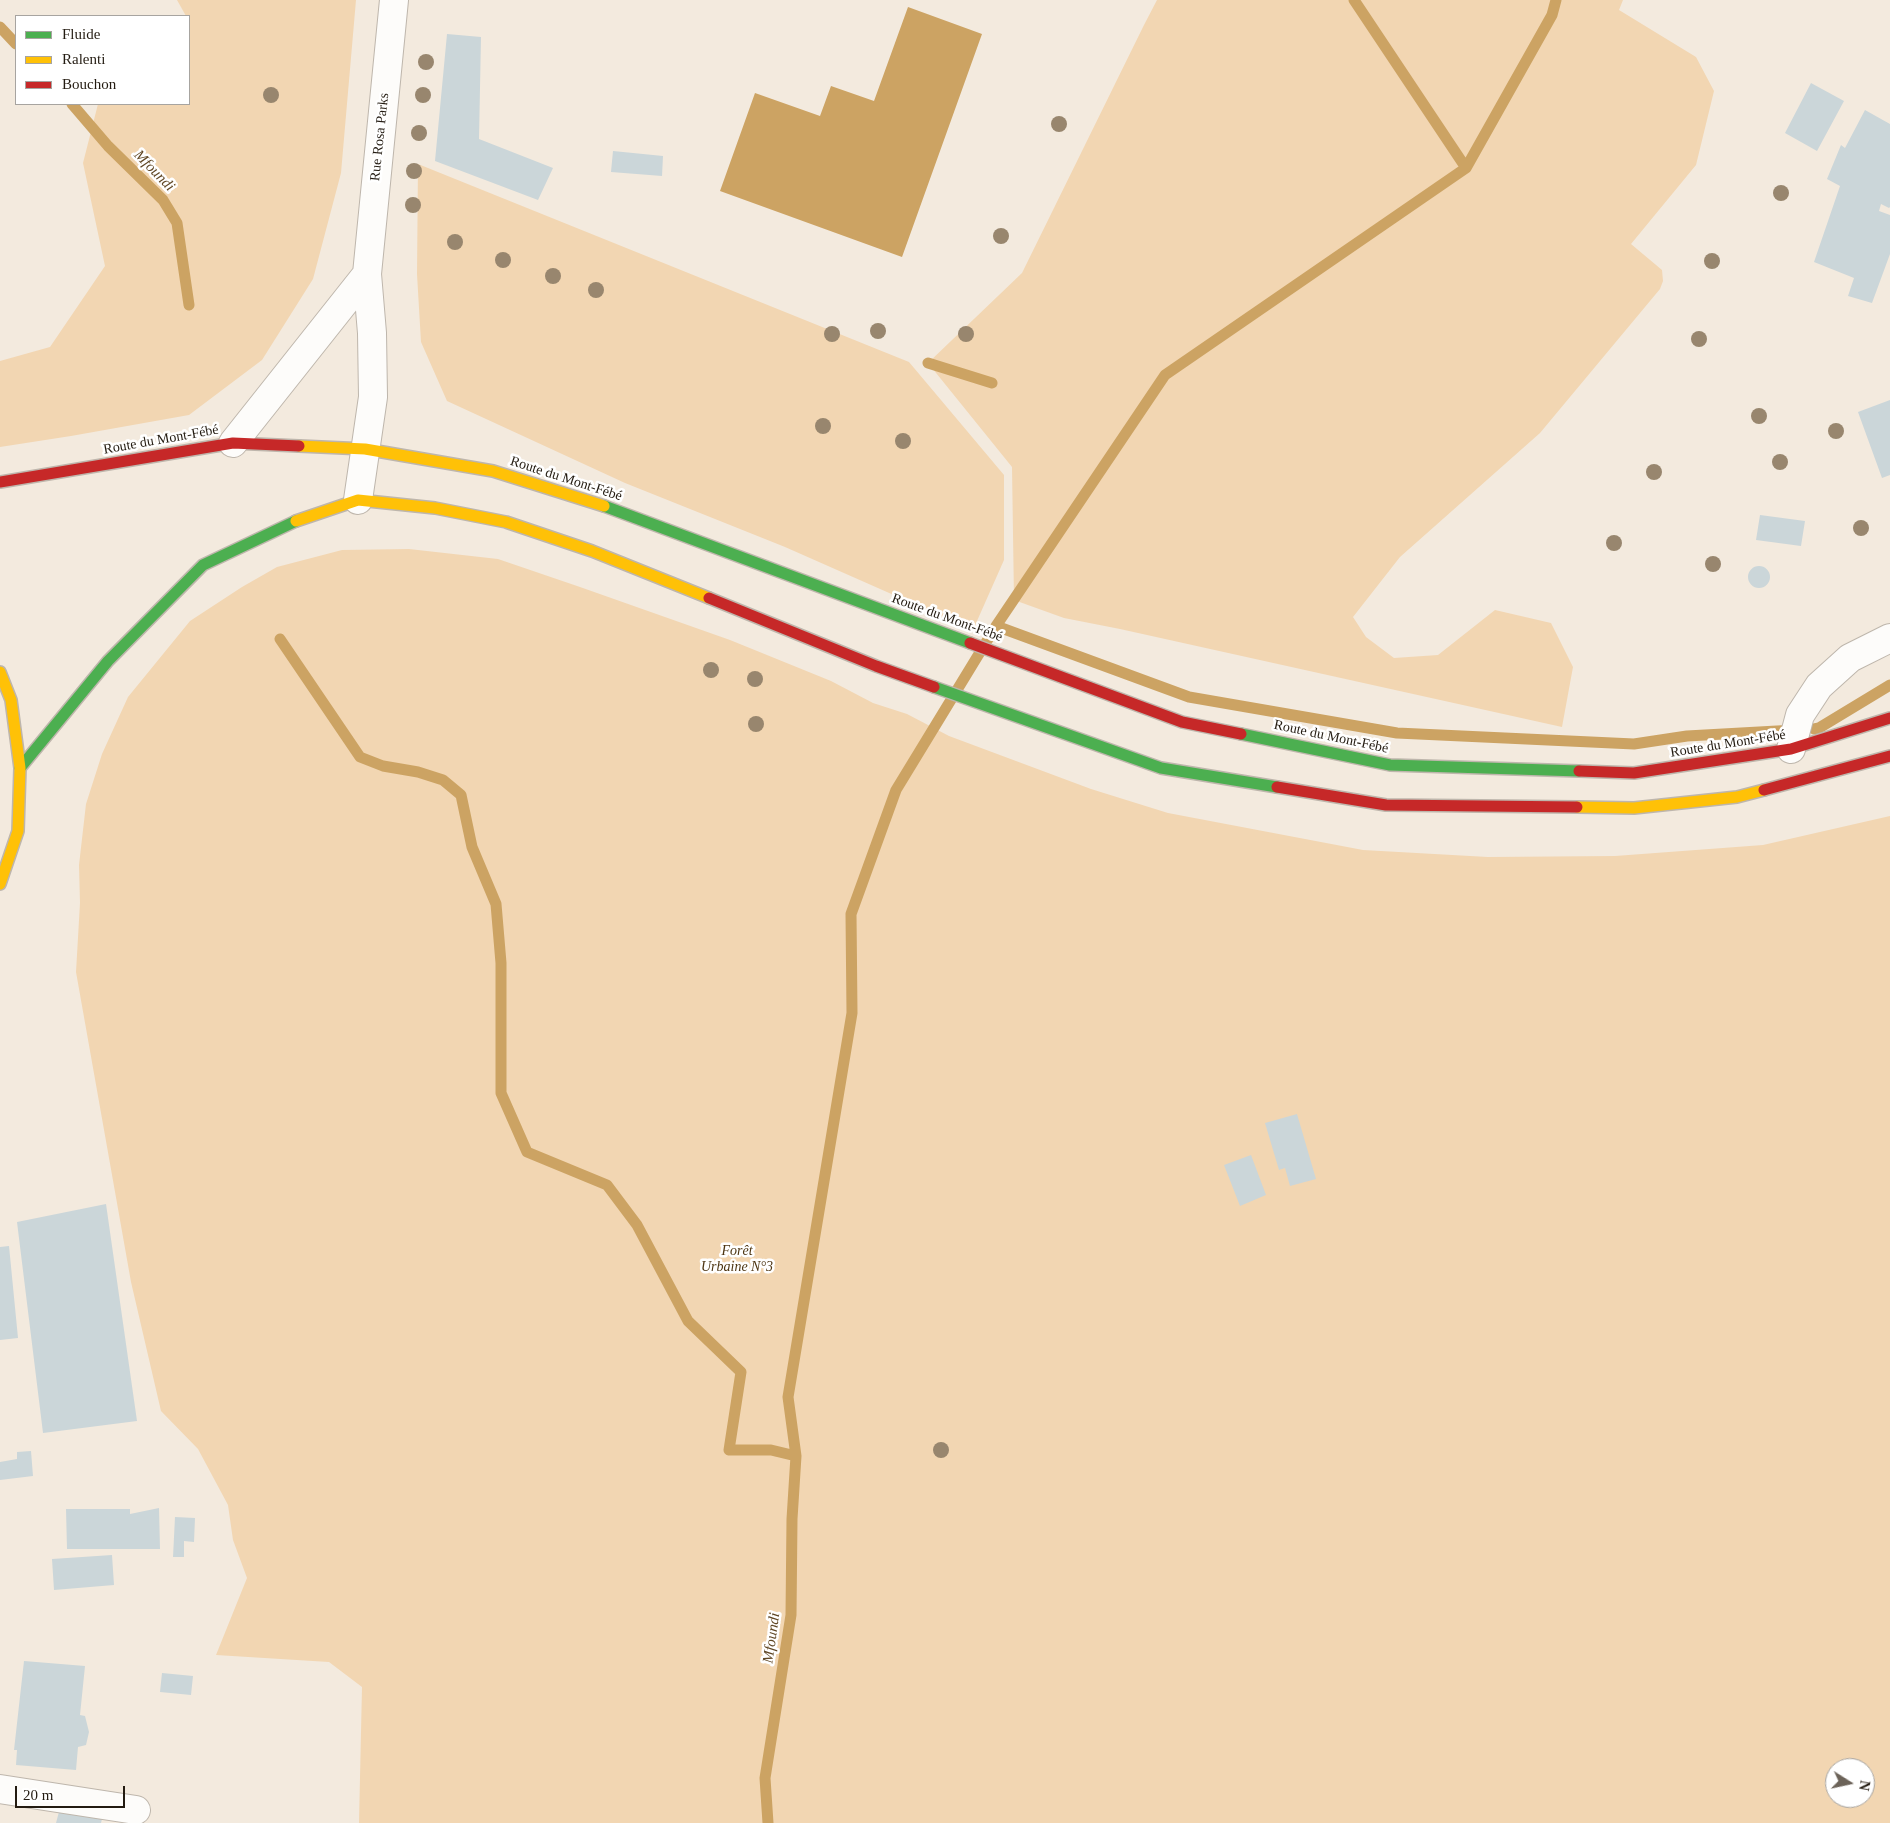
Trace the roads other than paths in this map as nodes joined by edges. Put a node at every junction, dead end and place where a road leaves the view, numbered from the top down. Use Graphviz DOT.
graph roads {
  1 [pos="394,0"];
  2 [pos="366,274"];
  3 [pos="233,443"];
  4 [pos="365,449"];
  5 [pos="0,482"];
  6 [pos="358,500"];
  7 [pos="1890,638"];
  8 [pos="0,672"];
  9 [pos="1890,718"];
  10 [pos="1792,749"];
  11 [pos="1890,756"];
  12 [pos="20,768"];
  13 [pos="0,884"];
  14 [pos="0,1789"];
  15 [pos="136,1810"];
  1 -- 2 [label="street, Rue Rosa Parks"];
  2 -- 3 [label="street"];
  2 -- 4 [label="street, Rue Rosa Parks"];
  3 -- 4 [label="street, Route du Mont-Fébé"];
  3 -- 5 [label="street, Route du Mont-Fébé"];
  4 -- 6 [label="street, Rue Rosa Parks"];
  4 -- 10 [label="street, Route du Mont-Fébé"];
  6 -- 11 [label="street"];
  6 -- 12 [label="street"];
  7 -- 10 [label="street"];
  8 -- 12 [label="street"];
  9 -- 10 [label="street, Route du Mont-Fébé"];
  12 -- 13 [label="street"];
  14 -- 15 [label="street"];
}
